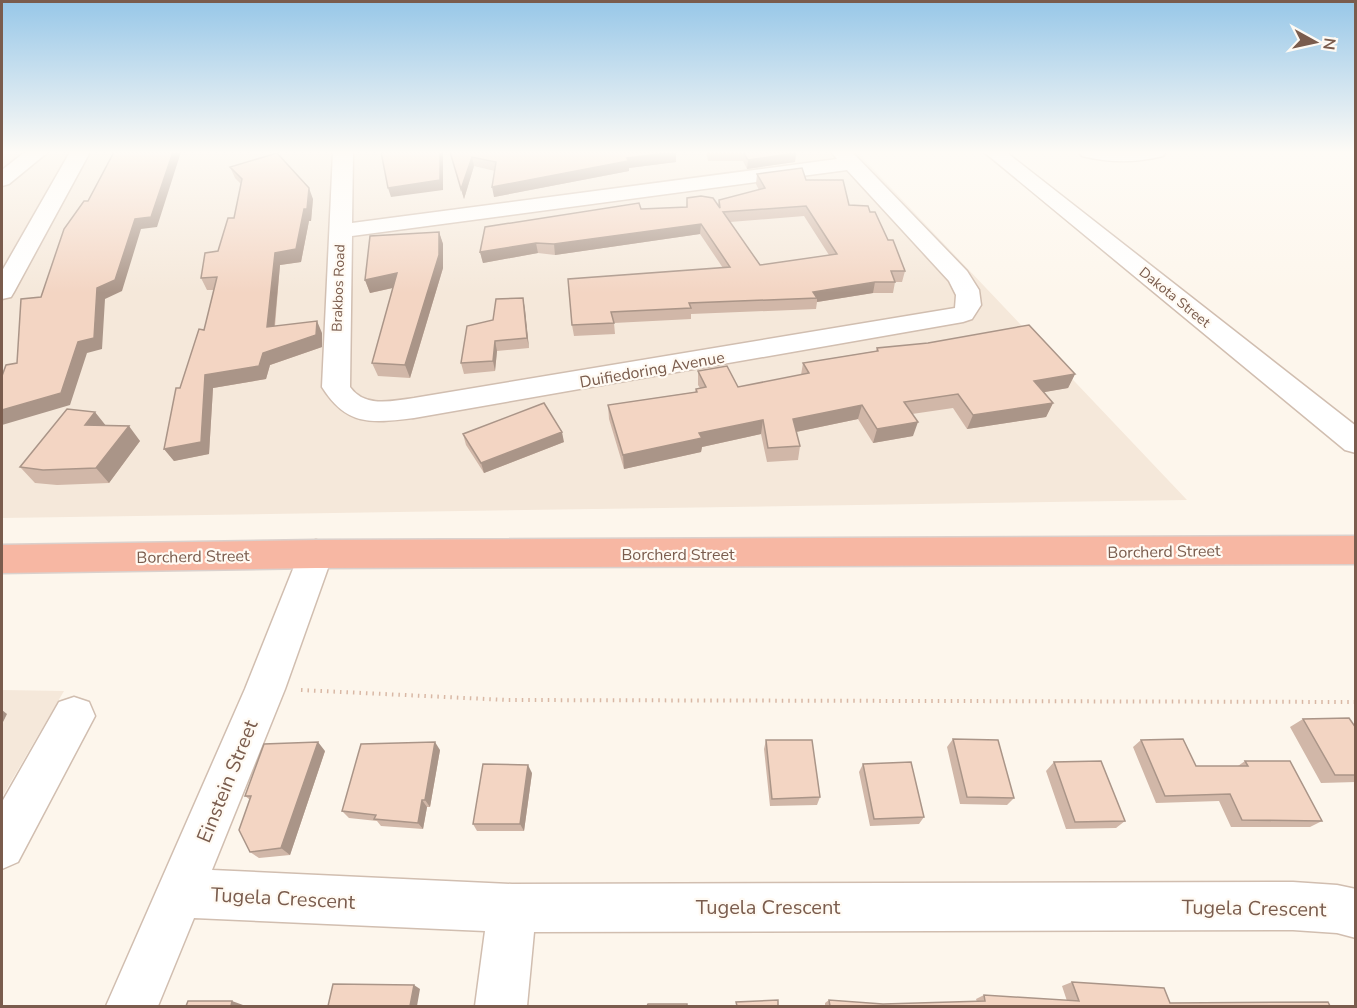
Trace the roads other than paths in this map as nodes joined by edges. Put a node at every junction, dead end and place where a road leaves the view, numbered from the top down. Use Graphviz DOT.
graph roads {
  1 [pos="54,199"];
  2 [pos="341,199"];
  3 [pos="562,199"];
  4 [pos="885,199"];
  5 [pos="1053,199"];
  6 [pos="340,231"];
  7 [pos="2,292"];
  8 [pos="336,387"];
  9 [pos="1356,442"];
  10 [pos="1356,550"];
  11 [pos="316,554"];
  12 [pos="2,559"];
  13 [pos="74,716"];
  14 [pos="2,846"];
  15 [pos="181,893"];
  16 [pos="512,908"];
  17 [pos="1356,914"];
  18 [pos="132,1006"];
  19 [pos="501,1006"];
  1 -- 7 [label="street"];
  2 -- 6 [label="street, Brakbos Road"];
  3 -- 6 [label="street"];
  4 -- 8 [label="street, Duifiedoring Avenue"];
  5 -- 9 [label="street, Dakota Street"];
  6 -- 8 [label="street, Brakbos Road"];
  10 -- 11 [label="highway, Borcherd Street"];
  11 -- 12 [label="highway, Borcherd Street"];
  11 -- 15 [label="street, Einstein Street"];
  13 -- 14 [label="street"];
  15 -- 16 [label="street, Tugela Crescent"];
  15 -- 18 [label="street, Einstein Street"];
  16 -- 17 [label="street, Tugela Crescent"];
  16 -- 19 [label="street"];
}
